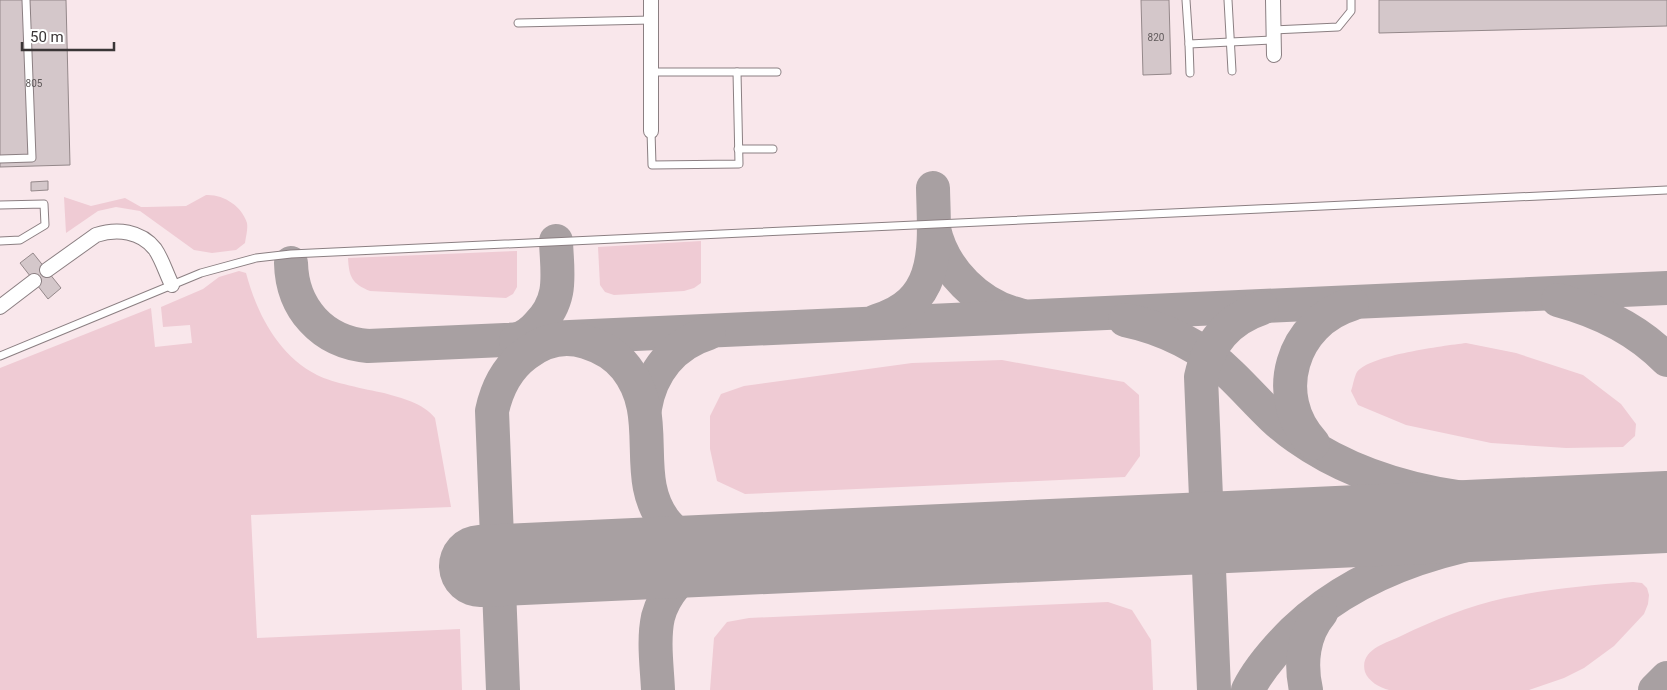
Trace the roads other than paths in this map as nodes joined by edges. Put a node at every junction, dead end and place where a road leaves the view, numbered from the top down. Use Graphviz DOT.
graph roads {
  1 [pos="26,0"];
  2 [pos="651,0"];
  3 [pos="1186,0"];
  4 [pos="1228,0"];
  5 [pos="1273,0"];
  6 [pos="1351,0"];
  7 [pos="651,20"];
  8 [pos="518,23"];
  9 [pos="1273,35"];
  10 [pos="1230,42"];
  11 [pos="1189,44"];
  12 [pos="1274,55"];
  13 [pos="1232,71"];
  14 [pos="651,72"];
  15 [pos="737,72"];
  16 [pos="777,72"];
  17 [pos="1190,73"];
  18 [pos="651,130"];
  19 [pos="738,149"];
  20 [pos="773,149"];
  21 [pos="0,159"];
  22 [pos="1667,190"];
  23 [pos="0,205"];
  24 [pos="0,241"];
  25 [pos="47,270"];
  26 [pos="34,281"];
  27 [pos="172,285"];
  28 [pos="0,307"];
  29 [pos="0,356"];
  1 -- 21 [label="lane"];
  2 -- 7 [label="street"];
  3 -- 11 [label="lane"];
  4 -- 10 [label="lane"];
  5 -- 9 [label="street"];
  6 -- 9 [label="lane"];
  7 -- 8 [label="lane"];
  7 -- 14 [label="street"];
  9 -- 10 [label="lane"];
  9 -- 12 [label="street"];
  10 -- 11 [label="lane"];
  10 -- 13 [label="lane"];
  11 -- 17 [label="lane"];
  14 -- 15 [label="lane"];
  14 -- 18 [label="street"];
  15 -- 16 [label="lane"];
  15 -- 19 [label="lane"];
  18 -- 19 [label="lane"];
  19 -- 20 [label="lane"];
  22 -- 27 [label="lane"];
  23 -- 24 [label="lane"];
  25 -- 27 [label="street"];
  26 -- 28 [label="street"];
  27 -- 29 [label="lane"];
}
